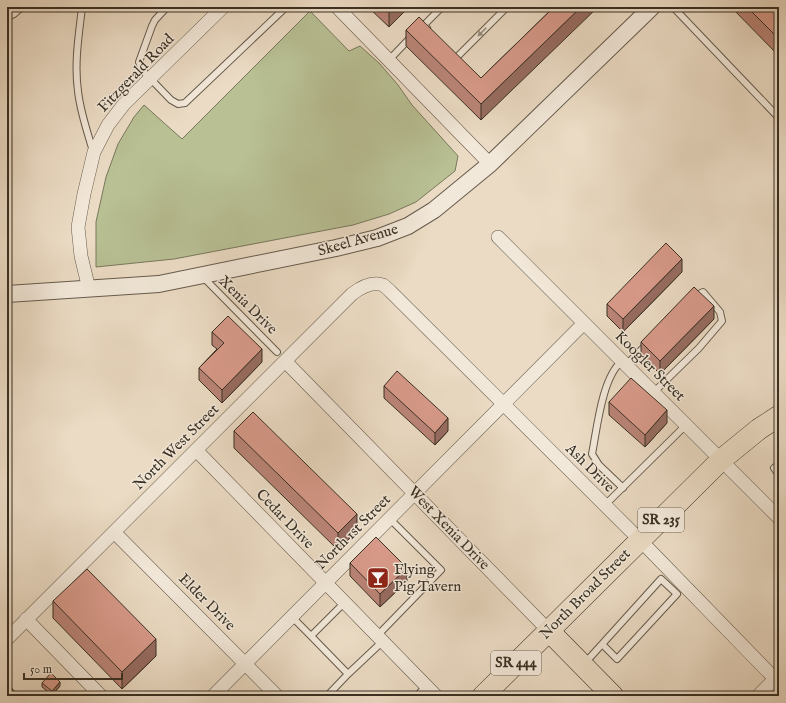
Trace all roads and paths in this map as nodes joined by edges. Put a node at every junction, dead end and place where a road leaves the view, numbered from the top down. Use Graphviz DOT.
graph roads {
  1 [pos="22,7"];
  2 [pos="82,7"];
  3 [pos="167,7"];
  4 [pos="223,7"];
  5 [pos="286,7"];
  6 [pos="337,7"];
  7 [pos="442,7"];
  8 [pos="507,7"];
  9 [pos="652,7"];
  10 [pos="673,7"];
  11 [pos="7,17"];
  12 [pos="424,25"];
  13 [pos="419,30"];
  14 [pos="429,30"];
  15 [pos="414,35"];
  16 [pos="451,52"];
  17 [pos="389,60"];
  18 [pos="150,79"];
  19 [pos="779,118"];
  20 [pos="94,152"];
  21 [pos="490,164"];
  22 [pos="498,237"];
  23 [pos="202,276"];
  24 [pos="373,285"];
  25 [pos="89,289"];
  26 [pos="7,294"];
  27 [pos="687,303"];
  28 [pos="584,323"];
  29 [pos="648,342"];
  30 [pos="281,357"];
  31 [pos="624,363"];
  32 [pos="653,393"];
  33 [pos="503,404"];
  34 [pos="779,416"];
  35 [pos="686,425"];
  36 [pos="196,450"];
  37 [pos="721,460"];
  38 [pos="779,464"];
  39 [pos="779,475"];
  40 [pos="623,488"];
  41 [pos="415,493"];
  42 [pos="605,505"];
  43 [pos="777,512"];
  44 [pos="389,518"];
  45 [pos="114,532"];
  46 [pos="640,540"];
  47 [pos="665,575"];
  48 [pos="325,583"];
  49 [pos="344,603"];
  50 [pos="292,617"];
  51 [pos="26,620"];
  52 [pos="549,631"];
  53 [pos="311,636"];
  54 [pos="7,639"];
  55 [pos="380,639"];
  56 [pos="602,644"];
  57 [pos="245,664"];
  58 [pos="583,665"];
  59 [pos="348,674"];
  60 [pos="778,679"];
  61 [pos="426,686"];
  62 [pos="101,696"];
  63 [pos="213,696"];
  64 [pos="276,696"];
  65 [pos="327,696"];
  66 [pos="417,696"];
  67 [pos="436,696"];
  68 [pos="483,696"];
  69 [pos="614,696"];
  70 [pos="758,696"];
  1 -- 11 [label="lane"];
  2 -- 20 [label="lane"];
  3 -- 18 [label="lane"];
  4 -- 18 [label="street, Fitzgerald Road"];
  5 -- 18 [label="lane"];
  6 -- 17 [label="street"];
  7 -- 12 [label="lane"];
  8 -- 16 [label="lane, one-way"];
  9 -- 21 [label="street, Skeel Avenue"];
  10 -- 19 [label="lane"];
  12 -- 13 [label="lane"];
  12 -- 14 [label="lane"];
  15 -- 17 [label="lane"];
  17 -- 21 [label="street"];
  18 -- 20 [label="street, Fitzgerald Road"];
  20 -- 25 [label="street, Fitzgerald Road"];
  21 -- 23 [label="street, Skeel Avenue"];
  22 -- 28 [label="street, Koogler Street"];
  23 -- 25 [label="street, Skeel Avenue"];
  23 -- 30 [label="lane, Xenia Drive"];
  24 -- 30 [label="street, North West Street"];
  24 -- 33 [label="street, Ash Drive"];
  25 -- 26 [label="street, Skeel Avenue"];
  27 -- 32 [label="lane"];
  28 -- 31 [label="street, Koogler Street"];
  28 -- 33 [label="street, North 1st Street"];
  29 -- 31 [label="lane"];
  30 -- 36 [label="street, North West Street"];
  30 -- 41 [label="street, West Xenia Drive"];
  31 -- 32 [label="street, Koogler Street"];
  31 -- 40 [label="lane"];
  32 -- 35 [label="street, Koogler Street"];
  33 -- 41 [label="street, North 1st Street"];
  33 -- 42 [label="street, Ash Drive"];
  34 -- 37 [label="main road, North Broad Street / SR 235"];
  35 -- 37 [label="street, Koogler Street"];
  35 -- 40 [label="lane"];
  36 -- 45 [label="street, North West Street"];
  36 -- 48 [label="street, Cedar Drive"];
  37 -- 43 [label="street, Koogler Street"];
  37 -- 46 [label="main road, North Broad Street / SR 235"];
  38 -- 39 [label="lane"];
  40 -- 42 [label="lane"];
  41 -- 44 [label="street, North 1st Street"];
  41 -- 52 [label="street, West Xenia Drive"];
  42 -- 46 [label="street, Ash Drive"];
  44 -- 48 [label="street, North 1st Street"];
  44 -- 55 [label="lane"];
  45 -- 51 [label="street, North West Street"];
  45 -- 57 [label="street, Elder Drive"];
  46 -- 47 [label="street, Ash Drive"];
  46 -- 52 [label="main road, North Broad Street / SR 235"];
  47 -- 56 [label="lane"];
  47 -- 56 [label="lane"];
  47 -- 60 [label="street, Ash Drive"];
  48 -- 49 [label="street, Cedar Drive"];
  48 -- 50 [label="street, North 1st Street"];
  49 -- 53 [label="lane"];
  49 -- 55 [label="street, Cedar Drive"];
  50 -- 53 [label="lane"];
  50 -- 57 [label="street, North 1st Street"];
  51 -- 54 [label="street, North West Street"];
  51 -- 62 [label="street"];
  52 -- 58 [label="main road, West Xenia Drive"];
  52 -- 68 [label="main road, North Broad Street / SR 444"];
  53 -- 59 [label="lane"];
  55 -- 59 [label="lane"];
  55 -- 61 [label="street, Cedar Drive"];
  56 -- 58 [label="lane"];
  57 -- 63 [label="street, North 1st Street"];
  57 -- 64 [label="street, Elder Drive"];
  58 -- 69 [label="main road, West Xenia Drive"];
  59 -- 65 [label="lane"];
  60 -- 70 [label="street"];
  61 -- 66 [label="lane"];
  61 -- 67 [label="street, Cedar Drive"];
}
